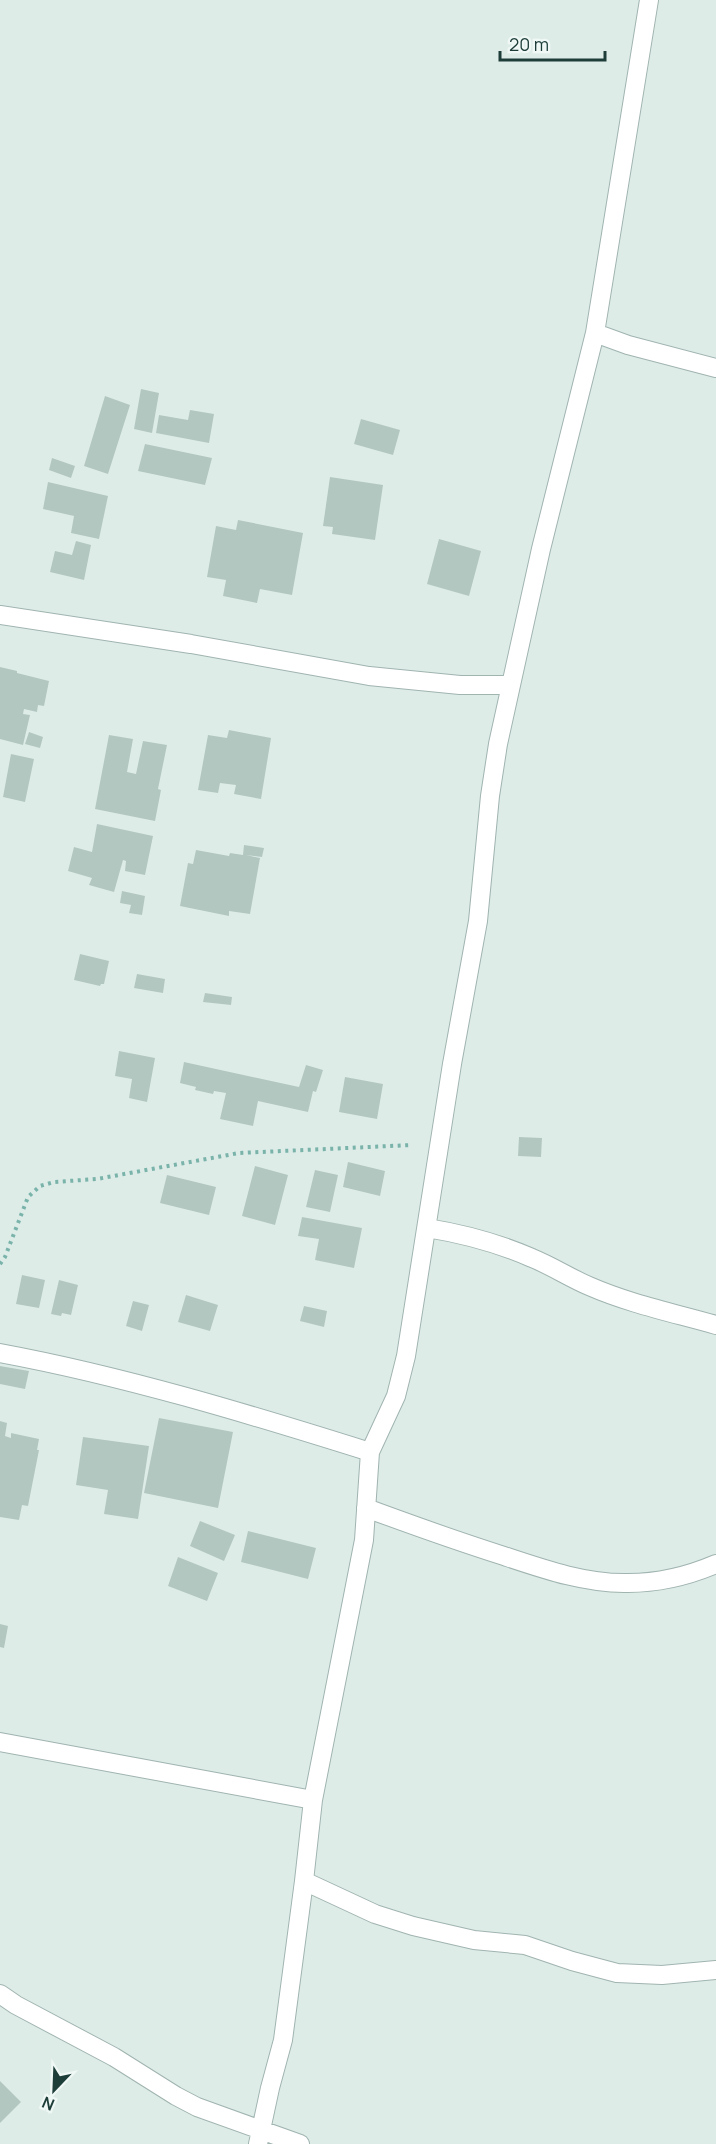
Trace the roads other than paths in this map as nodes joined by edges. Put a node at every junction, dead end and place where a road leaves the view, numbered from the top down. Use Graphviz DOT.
graph roads {
  1 [pos="649,0"];
  2 [pos="595,333"];
  3 [pos="716,368"];
  4 [pos="0,615"];
  5 [pos="510,686"];
  6 [pos="427,1228"];
  7 [pos="716,1325"];
  8 [pos="0,1353"];
  9 [pos="370,1452"];
  10 [pos="366,1508"];
  11 [pos="716,1564"];
  12 [pos="0,1742"];
  13 [pos="312,1800"];
  14 [pos="304,1881"];
  15 [pos="716,1970"];
  16 [pos="0,1994"];
  17 [pos="260,2136"];
  18 [pos="300,2144"];
  1 -- 2 [label="street"];
  2 -- 3 [label="street"];
  2 -- 5 [label="street"];
  4 -- 5 [label="street"];
  5 -- 6 [label="street"];
  6 -- 7 [label="street"];
  6 -- 9 [label="street"];
  8 -- 9 [label="street"];
  9 -- 10 [label="street"];
  10 -- 11 [label="street"];
  10 -- 13 [label="street"];
  12 -- 13 [label="street"];
  13 -- 14 [label="street"];
  14 -- 15 [label="street"];
  14 -- 17 [label="street"];
  16 -- 17 [label="street"];
  17 -- 18 [label="street"];
}
